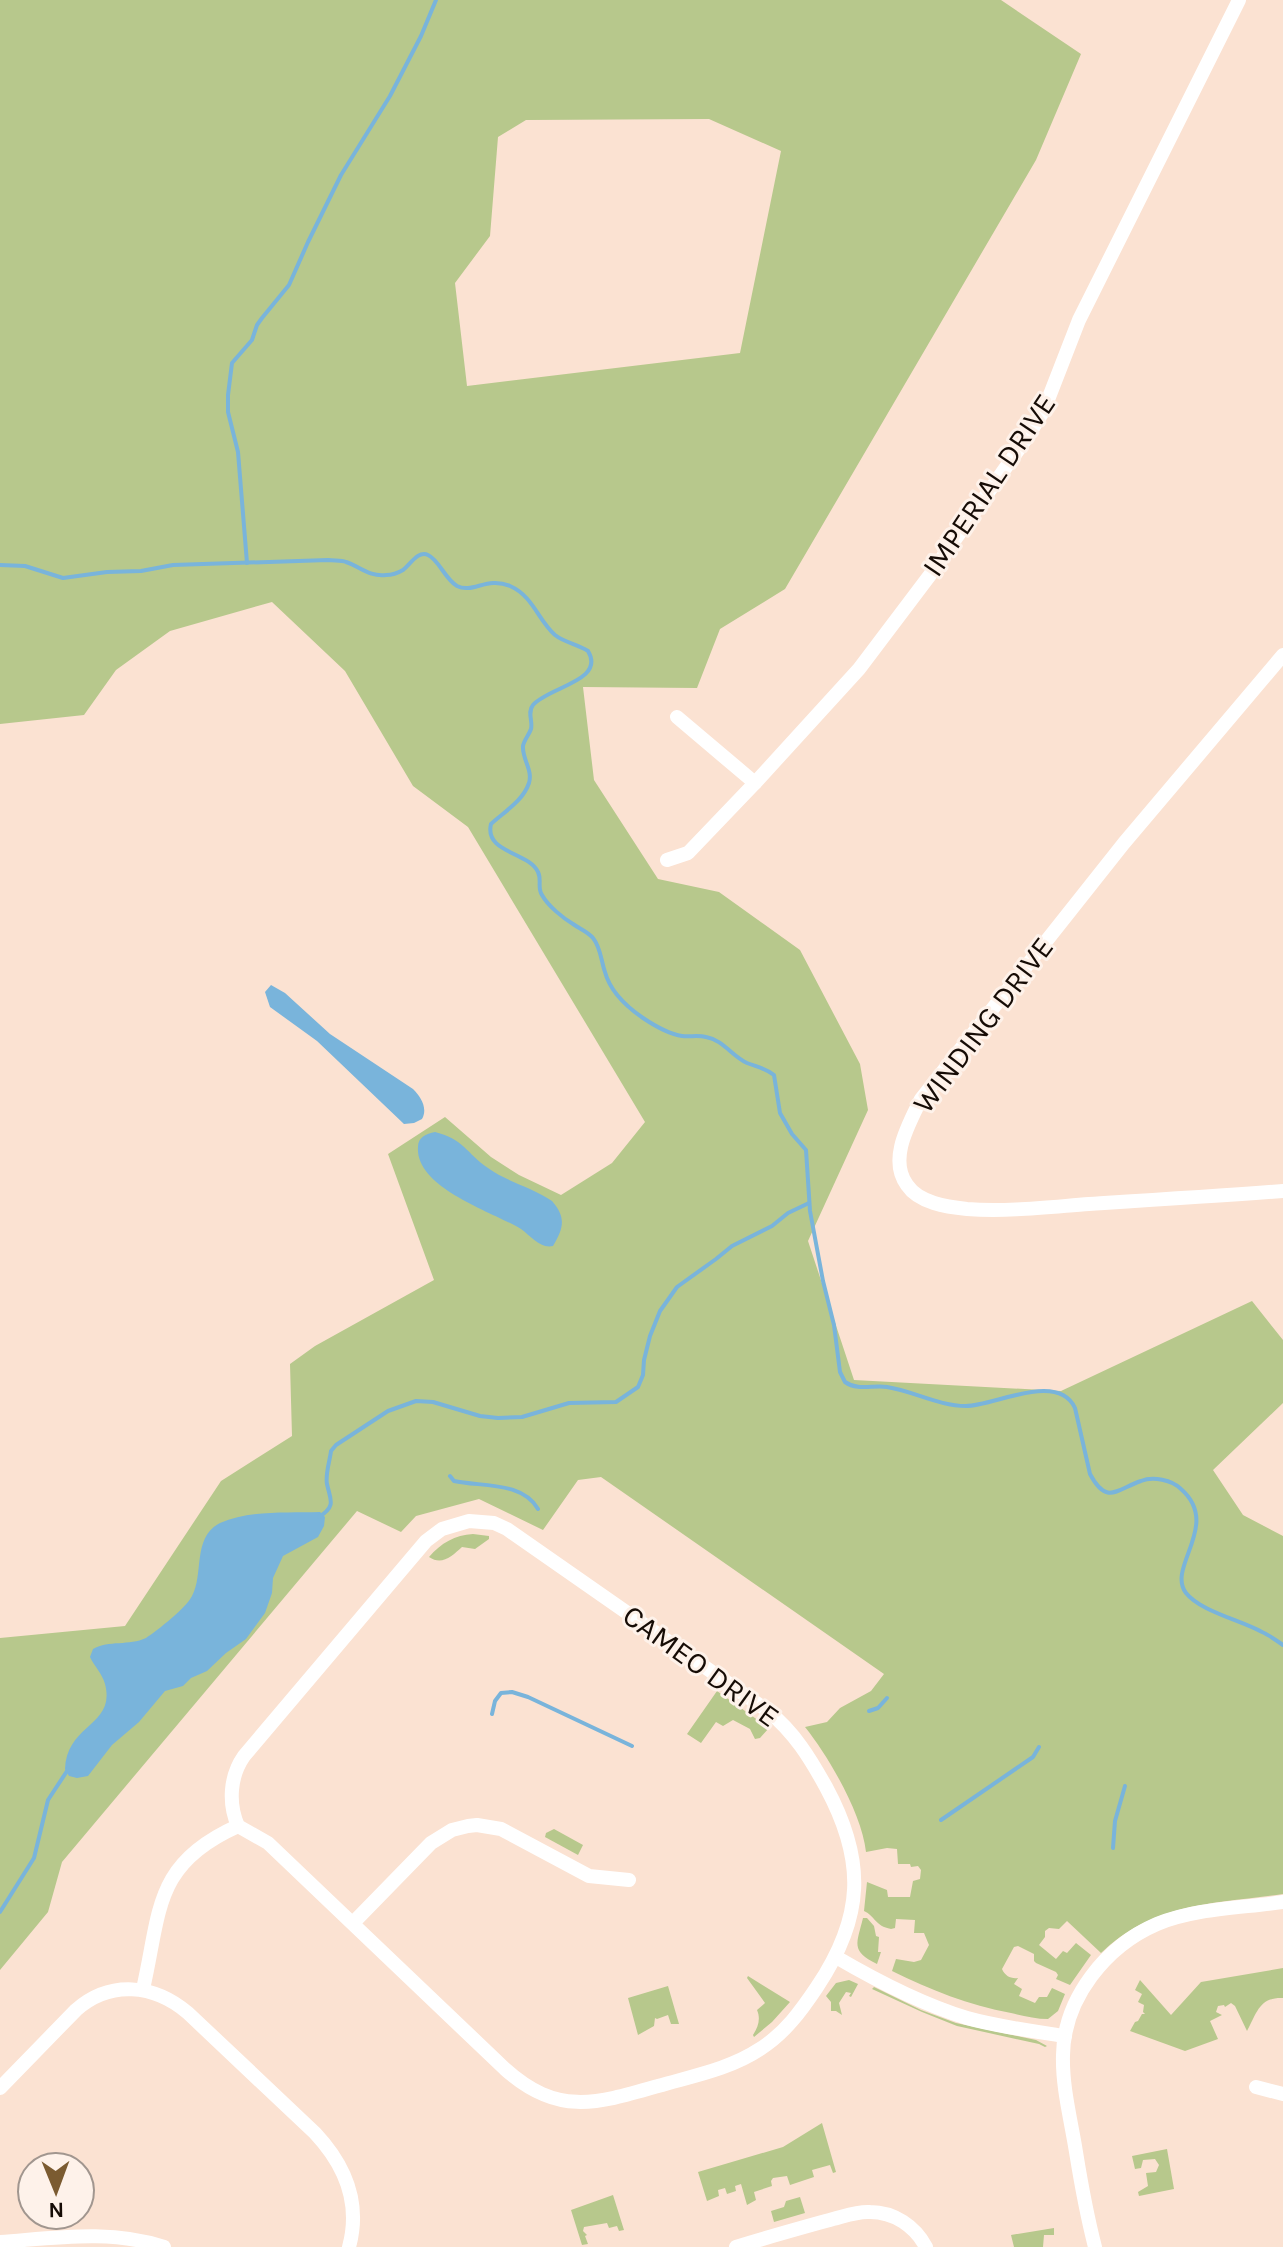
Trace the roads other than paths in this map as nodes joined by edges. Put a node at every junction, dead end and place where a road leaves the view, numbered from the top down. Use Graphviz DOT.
graph roads {
  1 [pos="1239,0"];
  2 [pos="1283,655"];
  3 [pos="677,717"];
  4 [pos="755,783"];
  5 [pos="667,860"];
  6 [pos="1283,1191"];
  7 [pos="238,1826"];
  8 [pos="629,1880"];
  9 [pos="1283,1902"];
  10 [pos="353,1923"];
  11 [pos="836,1957"];
  12 [pos="143,1989"];
  13 [pos="1065,2036"];
  14 [pos="1256,2087"];
  15 [pos="0,2088"];
  16 [pos="1283,2094"];
  17 [pos="0,2242"];
  18 [pos="164,2247"];
  19 [pos="349,2247"];
  20 [pos="736,2247"];
  21 [pos="926,2247"];
  22 [pos="1095,2247"];
  1 -- 4 [label="street, IMPERIAL DRIVE"];
  2 -- 6 [label="street, WINDING DRIVE"];
  3 -- 4 [label="street"];
  4 -- 5 [label="street, IMPERIAL DRIVE"];
  7 -- 10 [label="street, CAMEO DRIVE"];
  7 -- 11 [label="street, CAMEO DRIVE"];
  7 -- 12 [label="street"];
  8 -- 10 [label="street"];
  9 -- 13 [label="street"];
  10 -- 11 [label="street, CAMEO DRIVE"];
  11 -- 13 [label="street"];
  12 -- 15 [label="street"];
  12 -- 19 [label="street"];
  13 -- 22 [label="street"];
  14 -- 16 [label="street"];
  17 -- 18 [label="street"];
  20 -- 21 [label="street"];
}
